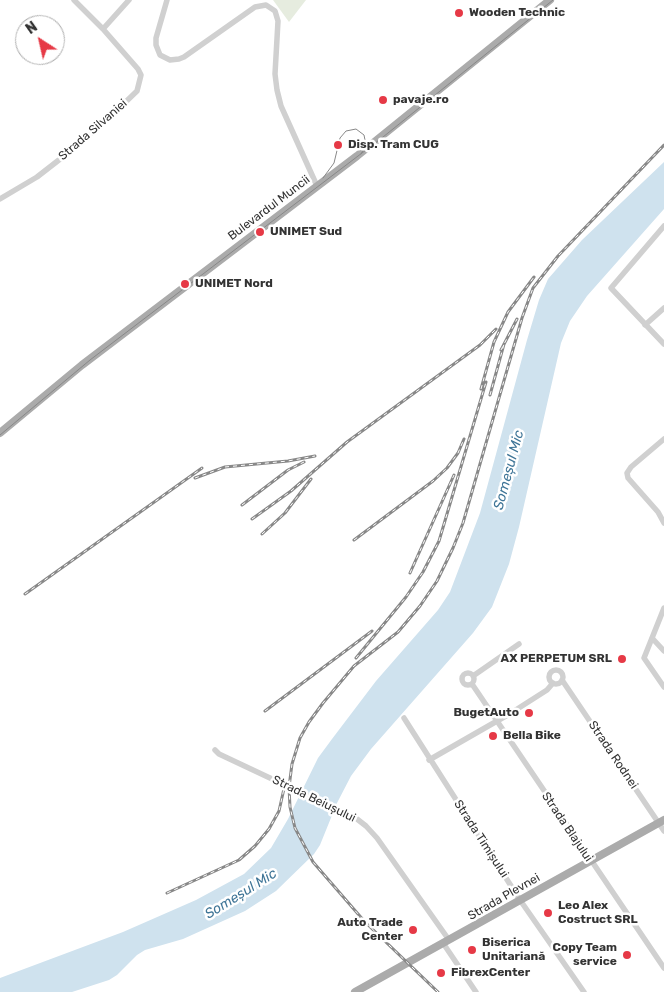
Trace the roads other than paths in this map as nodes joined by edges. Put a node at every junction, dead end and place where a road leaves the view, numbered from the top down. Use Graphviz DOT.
graph roads {
  1 [pos="74,0"];
  2 [pos="129,0"];
  3 [pos="167,0"];
  4 [pos="550,0"];
  5 [pos="103,29"];
  6 [pos="317,186"];
  7 [pos="0,199"];
  8 [pos="664,226"];
  9 [pos="664,308"];
  10 [pos="645,325"];
  11 [pos="664,344"];
  12 [pos="0,433"];
  13 [pos="664,440"];
  14 [pos="664,523"];
  15 [pos="664,608"];
  16 [pos="652,638"];
  17 [pos="519,644"];
  18 [pos="664,651"];
  19 [pos="473,676"];
  20 [pos="562,680"];
  21 [pos="553,683"];
  22 [pos="472,684"];
  23 [pos="664,687"];
  24 [pos="404,718"];
  25 [pos="497,722"];
  26 [pos="215,750"];
  27 [pos="429,760"];
  28 [pos="662,822"];
  29 [pos="664,830"];
  30 [pos="590,861"];
  31 [pos="520,900"];
  32 [pos="446,942"];
  33 [pos="664,968"];
  34 [pos="354,992"];
  35 [pos="476,992"];
  36 [pos="584,992"];
  1 -- 5 [label="street, Strada Silvaniei"];
  2 -- 5 [label="street"];
  3 -- 6 [label="street"];
  4 -- 6 [label="main road, Bulevardul Muncii"];
  5 -- 7 [label="street, Strada Silvaniei"];
  6 -- 12 [label="main road, Bulevardul Muncii"];
  8 -- 10 [label="street"];
  9 -- 10 [label="street"];
  10 -- 11 [label="street"];
  13 -- 14 [label="street"];
  15 -- 16 [label="street"];
  16 -- 18 [label="street"];
  16 -- 23 [label="street"];
  17 -- 19 [label="street, Strada Blajului"];
  19 -- 22 [label="street"];
  19 -- 22 [label="street, Strada Blajului"];
  20 -- 21 [label="street"];
  20 -- 21 [label="street"];
  20 -- 28 [label="street, Strada Rodnei"];
  21 -- 25 [label="street"];
  22 -- 25 [label="street, Strada Blajului"];
  24 -- 27 [label="street, Strada Timișului"];
  25 -- 27 [label="street"];
  25 -- 30 [label="street, Strada Blajului"];
  26 -- 32 [label="street, Strada Beiușului"];
  27 -- 31 [label="street, Strada Timișului"];
  28 -- 29 [label="street, Strada Rodnei"];
  28 -- 30 [label="main road, Strada Plevnei"];
  30 -- 31 [label="main road, Strada Plevnei"];
  30 -- 33 [label="street, Strada Blajului"];
  31 -- 32 [label="main road, Strada Plevnei"];
  31 -- 36 [label="street, Strada Timișului"];
  32 -- 34 [label="main road, Strada Plevnei"];
  32 -- 35 [label="street, Strada Beiușului"];
}
